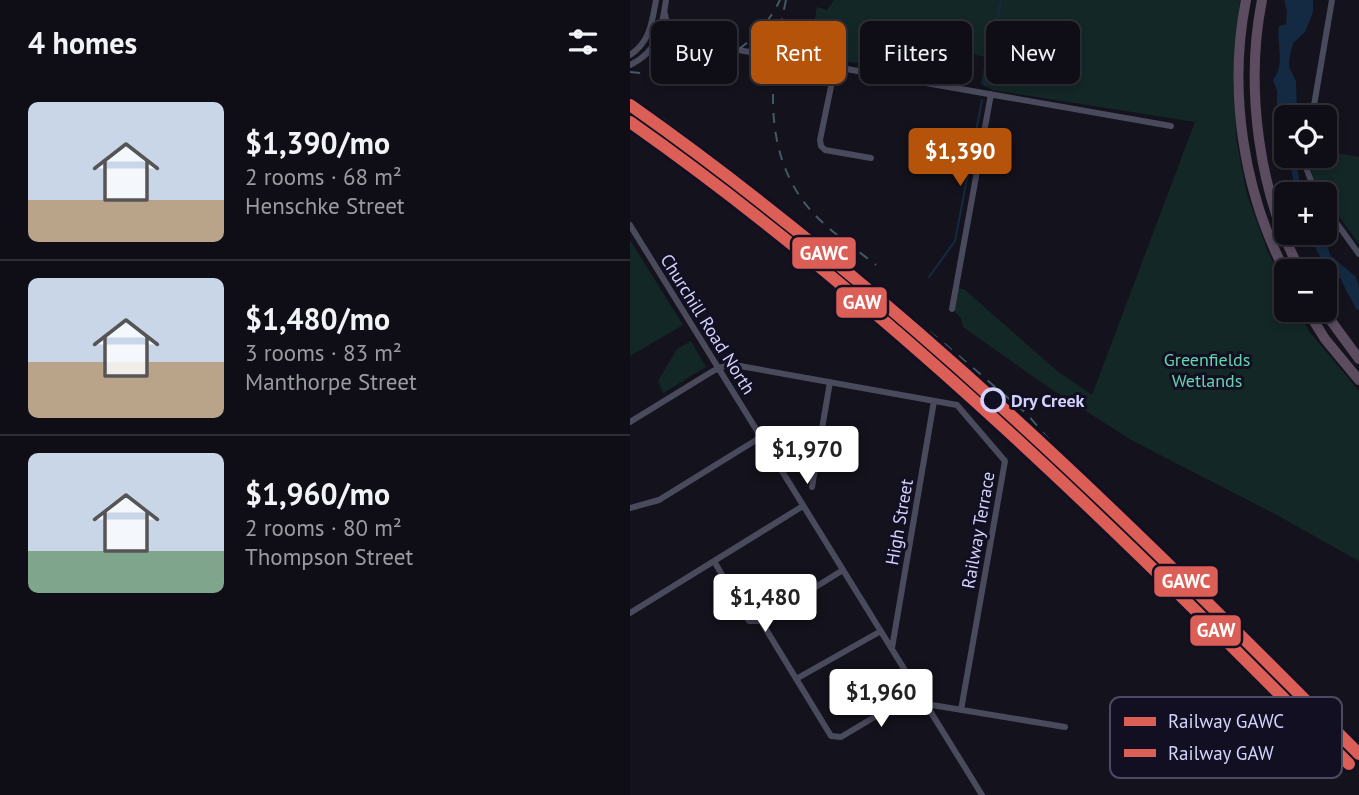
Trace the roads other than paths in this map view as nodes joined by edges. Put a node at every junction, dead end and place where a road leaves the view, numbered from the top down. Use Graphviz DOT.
graph roads {
  1 [pos="656,0"];
  2 [pos="666,0"];
  3 [pos="1246,0"];
  4 [pos="1262,0"];
  5 [pos="1332,0"];
  6 [pos="664,12"];
  7 [pos="653,17"];
  8 [pos="654,21"];
  9 [pos="662,21"];
  10 [pos="666,21"];
  11 [pos="651,43"];
  12 [pos="651,49"];
  13 [pos="631,55"];
  14 [pos="630,65"];
  15 [pos="846,68"];
  16 [pos="831,84"];
  17 [pos="991,94"];
  18 [pos="1314,105"];
  19 [pos="1171,126"];
  20 [pos="871,158"];
  21 [pos="1337,224"];
  22 [pos="630,225"];
  23 [pos="1359,254"];
  24 [pos="1278,259"];
  25 [pos="1296,259"];
  26 [pos="951,309"];
  27 [pos="1314,322"];
  28 [pos="1332,322"];
  29 [pos="1359,360"];
  30 [pos="719,368"];
  31 [pos="1349,370"];
  32 [pos="1359,380"];
  33 [pos="830,382"];
  34 [pos="934,401"];
  35 [pos="630,422"];
  36 [pos="761,438"];
  37 [pos="812,487"];
  38 [pos="803,506"];
  39 [pos="630,508"];
  40 [pos="714,561"];
  41 [pos="843,570"];
  42 [pos="630,613"];
  43 [pos="761,621"];
  44 [pos="881,631"];
  45 [pos="892,648"];
  46 [pos="796,679"];
  47 [pos="918,691"];
  48 [pos="926,704"];
  49 [pos="961,710"];
  50 [pos="1065,727"];
  51 [pos="982,795"];
  1 -- 7 [label="street"];
  2 -- 6 [label="street"];
  3 -- 24 [label="highway"];
  4 -- 25 [label="highway"];
  5 -- 18 [label="street"];
  6 -- 9 [label="street"];
  6 -- 10 [label="street"];
  7 -- 8 [label="street"];
  7 -- 13 [label="street"];
  11 -- 13 [label="street"];
  12 -- 14 [label="street"];
  15 -- 17 [label="street"];
  16 -- 20 [label="street"];
  17 -- 19 [label="street"];
  17 -- 26 [label="street"];
  21 -- 23 [label="street"];
  22 -- 30 [label="street, Churchill Road North"];
  27 -- 31 [label="highway"];
  28 -- 29 [label="highway"];
  29 -- 31 [label="street"];
  30 -- 33 [label="street, Railway Terrace"];
  30 -- 35 [label="street"];
  30 -- 36 [label="street, Churchill Road North"];
  31 -- 32 [label="highway"];
  33 -- 34 [label="street, Railway Terrace"];
  33 -- 37 [label="street"];
  34 -- 45 [label="street, High Street"];
  34 -- 49 [label="street, Railway Terrace"];
  36 -- 38 [label="street, Churchill Road North"];
  36 -- 39 [label="street"];
  38 -- 40 [label="street"];
  38 -- 41 [label="street, Churchill Road North"];
  40 -- 42 [label="street"];
  40 -- 43 [label="street"];
  41 -- 43 [label="street"];
  41 -- 44 [label="street, Churchill Road North"];
  43 -- 46 [label="street"];
  44 -- 45 [label="street, Churchill Road North"];
  44 -- 46 [label="street"];
  45 -- 47 [label="street, Churchill Road North"];
  46 -- 47 [label="street"];
  47 -- 48 [label="street, Churchill Road North"];
  48 -- 49 [label="street"];
  48 -- 51 [label="street, Churchill Road North"];
  49 -- 50 [label="street"];
}
